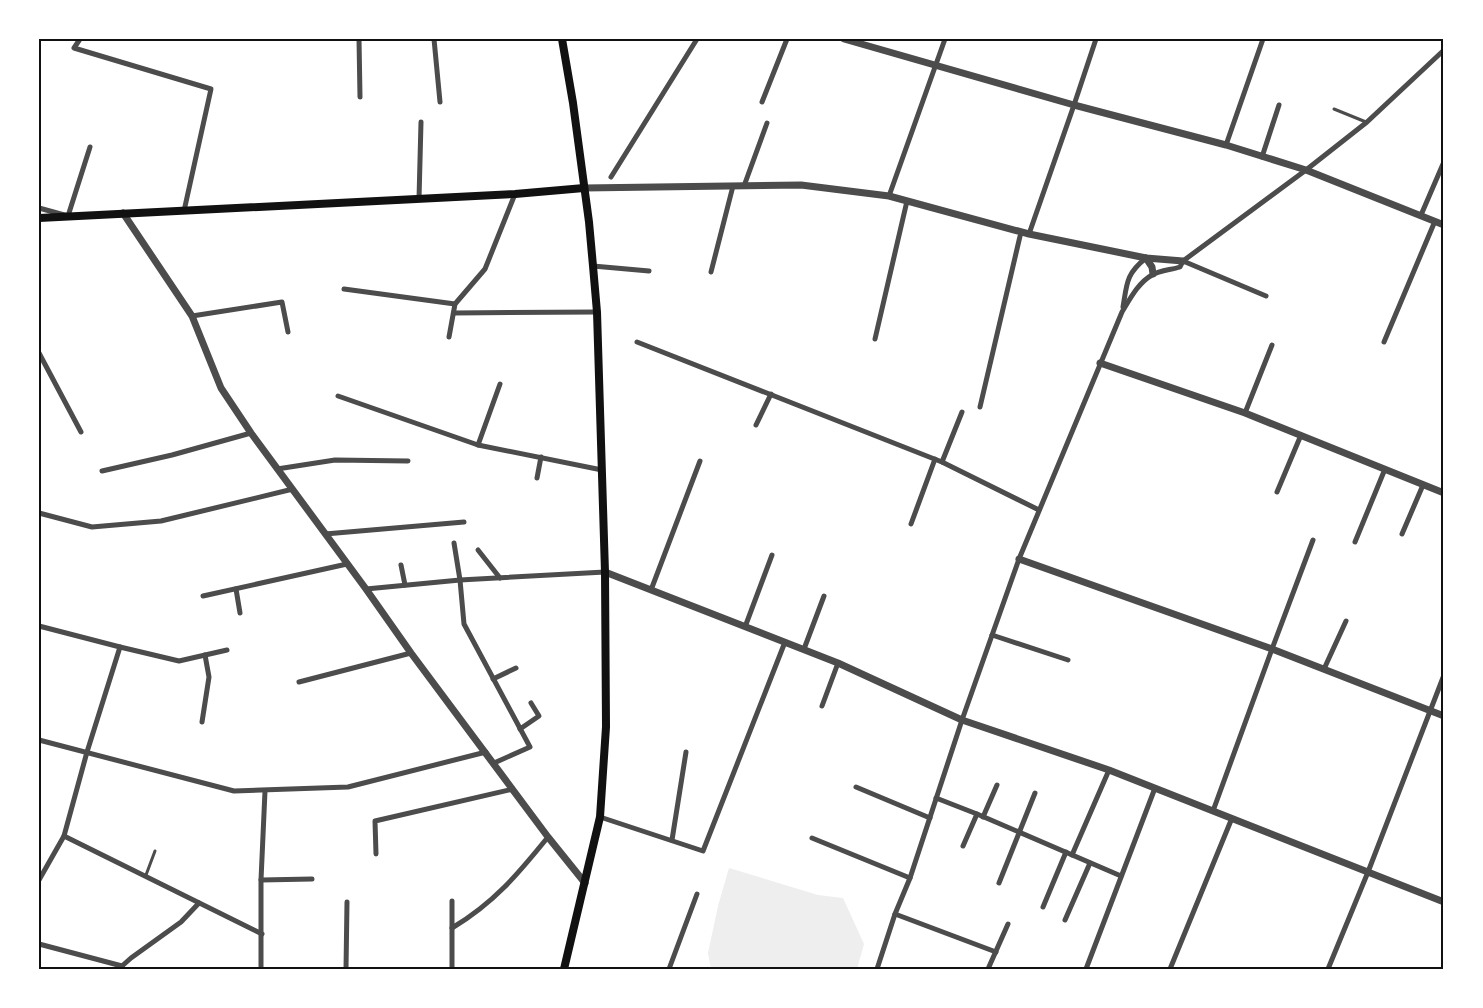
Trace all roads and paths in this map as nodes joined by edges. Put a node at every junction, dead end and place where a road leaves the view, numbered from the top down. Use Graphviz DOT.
graph roads {
  1 [pos="80,39"];
  2 [pos="358,39"];
  3 [pos="434,39"];
  4 [pos="562,39"];
  5 [pos="697,39"];
  6 [pos="787,39"];
  7 [pos="844,39"];
  8 [pos="945,39"];
  9 [pos="1096,39"];
  10 [pos="1263,39"];
  11 [pos="1444,50"];
  12 [pos="936,66"];
  13 [pos="360,97"];
  14 [pos="440,102"];
  15 [pos="762,102"];
  16 [pos="1074,105"];
  17 [pos="1279,105"];
  18 [pos="1334,109"];
  19 [pos="421,122"];
  20 [pos="1367,122"];
  21 [pos="767,123"];
  22 [pos="1226,145"];
  23 [pos="90,147"];
  24 [pos="1262,157"];
  25 [pos="1443,164"];
  26 [pos="1306,170"];
  27 [pos="611,177"];
  28 [pos="733,186"];
  29 [pos="744,186"];
  30 [pos="585,188"];
  31 [pos="515,194"];
  32 [pos="889,196"];
  33 [pos="419,199"];
  34 [pos="907,201"];
  35 [pos="39,208"];
  36 [pos="184,211"];
  37 [pos="123,213"];
  38 [pos="68,216"];
  39 [pos="1421,216"];
  40 [pos="39,218"];
  41 [pos="1435,221"];
  42 [pos="1444,225"];
  43 [pos="1025,233"];
  44 [pos="1146,258"];
  45 [pos="1183,261"];
  46 [pos="593,266"];
  47 [pos="649,271"];
  48 [pos="711,272"];
  49 [pos="1153,274"];
  50 [pos="344,289"];
  51 [pos="1266,296"];
  52 [pos="455,304"];
  53 [pos="597,312"];
  54 [pos="1122,312"];
  55 [pos="453,313"];
  56 [pos="192,316"];
  57 [pos="288,332"];
  58 [pos="449,337"];
  59 [pos="875,339"];
  60 [pos="637,342"];
  61 [pos="1384,342"];
  62 [pos="1272,345"];
  63 [pos="39,353"];
  64 [pos="1100,363"];
  65 [pos="500,384"];
  66 [pos="771,394"];
  67 [pos="338,396"];
  68 [pos="980,408"];
  69 [pos="962,412"];
  70 [pos="1245,413"];
  71 [pos="756,425"];
  72 [pos="81,432"];
  73 [pos="251,433"];
  74 [pos="1300,435"];
  75 [pos="478,445"];
  76 [pos="541,457"];
  77 [pos="935,459"];
  78 [pos="408,461"];
  79 [pos="700,461"];
  80 [pos="942,462"];
  81 [pos="278,469"];
  82 [pos="602,470"];
  83 [pos="1385,470"];
  84 [pos="102,471"];
  85 [pos="537,478"];
  86 [pos="1423,485"];
  87 [pos="293,489"];
  88 [pos="1277,492"];
  89 [pos="1444,493"];
  90 [pos="1039,510"];
  91 [pos="39,513"];
  92 [pos="464,522"];
  93 [pos="910,524"];
  94 [pos="325,534"];
  95 [pos="1402,534"];
  96 [pos="1313,540"];
  97 [pos="1354,542"];
  98 [pos="454,543"];
  99 [pos="478,550"];
  100 [pos="772,555"];
  101 [pos="1019,559"];
  102 [pos="347,564"];
  103 [pos="401,565"];
  104 [pos="605,572"];
  105 [pos="500,578"];
  106 [pos="460,580"];
  107 [pos="405,585"];
  108 [pos="236,589"];
  109 [pos="366,589"];
  110 [pos="651,590"];
  111 [pos="203,596"];
  112 [pos="824,596"];
  113 [pos="240,613"];
  114 [pos="1346,621"];
  115 [pos="39,626"];
  116 [pos="746,627"];
  117 [pos="992,635"];
  118 [pos="784,642"];
  119 [pos="120,647"];
  120 [pos="1272,649"];
  121 [pos="227,650"];
  122 [pos="804,650"];
  123 [pos="411,653"];
  124 [pos="205,655"];
  125 [pos="1068,660"];
  126 [pos="838,663"];
  127 [pos="516,668"];
  128 [pos="1324,669"];
  129 [pos="1444,675"];
  130 [pos="493,679"];
  131 [pos="299,682"];
  132 [pos="531,703"];
  133 [pos="822,706"];
  134 [pos="1429,710"];
  135 [pos="1444,716"];
  136 [pos="962,720"];
  137 [pos="202,723"];
  138 [pos="520,729"];
  139 [pos="39,740"];
  140 [pos="87,752"];
  141 [pos="486,752"];
  142 [pos="686,752"];
  143 [pos="494,763"];
  144 [pos="1109,770"];
  145 [pos="997,785"];
  146 [pos="856,787"];
  147 [pos="1155,788"];
  148 [pos="513,789"];
  149 [pos="264,791"];
  150 [pos="1035,794"];
  151 [pos="936,798"];
  152 [pos="1213,811"];
  153 [pos="980,816"];
  154 [pos="600,817"];
  155 [pos="930,818"];
  156 [pos="1232,819"];
  157 [pos="1019,832"];
  158 [pos="64,836"];
  159 [pos="548,837"];
  160 [pos="812,838"];
  161 [pos="672,840"];
  162 [pos="963,846"];
  163 [pos="155,851"];
  164 [pos="1066,852"];
  165 [pos="376,854"];
  166 [pos="1072,855"];
  167 [pos="1090,863"];
  168 [pos="1368,872"];
  169 [pos="1121,876"];
  170 [pos="146,877"];
  171 [pos="910,878"];
  172 [pos="312,879"];
  173 [pos="39,880"];
  174 [pos="261,880"];
  175 [pos="585,883"];
  176 [pos="999,883"];
  177 [pos="697,894"];
  178 [pos="452,901"];
  179 [pos="347,902"];
  180 [pos="1444,902"];
  181 [pos="199,903"];
  182 [pos="1043,907"];
  183 [pos="895,914"];
  184 [pos="1065,920"];
  185 [pos="1008,924"];
  186 [pos="452,928"];
  187 [pos="262,934"];
  188 [pos="39,944"];
  189 [pos="996,951"];
  190 [pos="122,968"];
  191 [pos="261,969"];
  192 [pos="346,969"];
  193 [pos="452,969"];
  194 [pos="564,969"];
  195 [pos="669,969"];
  196 [pos="877,969"];
  197 [pos="988,969"];
  198 [pos="1086,969"];
  199 [pos="1170,969"];
  200 [pos="1328,969"];
  1 -- 36 [label="street"];
  2 -- 13 [label="street"];
  3 -- 14 [label="street"];
  4 -- 30 [label="main road"];
  5 -- 27 [label="street"];
  6 -- 15 [label="street"];
  7 -- 12 [label="street"];
  8 -- 12 [label="street"];
  9 -- 16 [label="street"];
  10 -- 22 [label="street"];
  11 -- 20 [label="street"];
  12 -- 16 [label="street"];
  12 -- 32 [label="street"];
  16 -- 22 [label="street"];
  16 -- 43 [label="street"];
  17 -- 24 [label="street"];
  18 -- 20 [label="lane"];
  19 -- 33 [label="street"];
  20 -- 26 [label="street"];
  21 -- 29 [label="street"];
  22 -- 24 [label="street"];
  23 -- 38 [label="street"];
  24 -- 26 [label="street"];
  25 -- 39 [label="street"];
  26 -- 39 [label="street"];
  26 -- 45 [label="street"];
  28 -- 29 [label="street"];
  28 -- 30 [label="street"];
  28 -- 48 [label="street"];
  29 -- 32 [label="street"];
  30 -- 31 [label="main road"];
  30 -- 46 [label="main road"];
  31 -- 33 [label="main road"];
  31 -- 52 [label="street"];
  32 -- 34 [label="street"];
  33 -- 36 [label="main road"];
  34 -- 43 [label="street"];
  34 -- 59 [label="street"];
  35 -- 38 [label="street"];
  36 -- 37 [label="main road"];
  37 -- 38 [label="main road"];
  37 -- 56 [label="street"];
  38 -- 40 [label="main road"];
  39 -- 41 [label="street"];
  41 -- 42 [label="street"];
  41 -- 61 [label="street"];
  43 -- 44 [label="street"];
  43 -- 68 [label="street"];
  44 -- 45 [label="street"];
  44 -- 49 [label="street"];
  44 -- 54 [label="street"];
  45 -- 49 [label="street"];
  45 -- 51 [label="street"];
  46 -- 47 [label="street"];
  46 -- 53 [label="main road"];
  49 -- 54 [label="street"];
  50 -- 52 [label="street"];
  52 -- 55 [label="street"];
  53 -- 55 [label="street"];
  53 -- 82 [label="main road"];
  54 -- 64 [label="street"];
  55 -- 58 [label="street"];
  56 -- 57 [label="street"];
  56 -- 73 [label="street"];
  60 -- 66 [label="street"];
  62 -- 70 [label="street"];
  63 -- 72 [label="street"];
  64 -- 70 [label="street"];
  64 -- 90 [label="street"];
  65 -- 75 [label="street"];
  66 -- 71 [label="street"];
  66 -- 77 [label="street"];
  67 -- 75 [label="street"];
  69 -- 80 [label="street"];
  70 -- 74 [label="street"];
  73 -- 81 [label="street"];
  73 -- 84 [label="street"];
  74 -- 83 [label="street"];
  74 -- 88 [label="street"];
  75 -- 76 [label="street"];
  76 -- 82 [label="street"];
  76 -- 85 [label="street"];
  77 -- 80 [label="street"];
  77 -- 93 [label="street"];
  78 -- 81 [label="street"];
  79 -- 110 [label="street"];
  80 -- 90 [label="street"];
  81 -- 87 [label="street"];
  82 -- 104 [label="main road"];
  83 -- 86 [label="street"];
  83 -- 97 [label="street"];
  86 -- 89 [label="street"];
  86 -- 95 [label="street"];
  87 -- 91 [label="street"];
  87 -- 94 [label="street"];
  90 -- 101 [label="street"];
  92 -- 94 [label="street"];
  94 -- 102 [label="street"];
  96 -- 120 [label="street"];
  98 -- 106 [label="street"];
  99 -- 105 [label="street"];
  100 -- 116 [label="street"];
  101 -- 117 [label="street"];
  101 -- 120 [label="street"];
  102 -- 108 [label="street"];
  102 -- 109 [label="street"];
  103 -- 107 [label="street"];
  104 -- 105 [label="street"];
  104 -- 110 [label="street"];
  104 -- 154 [label="main road"];
  105 -- 106 [label="street"];
  106 -- 107 [label="street"];
  106 -- 130 [label="street"];
  107 -- 109 [label="street"];
  108 -- 111 [label="street"];
  108 -- 113 [label="street"];
  109 -- 123 [label="street"];
  110 -- 116 [label="street"];
  112 -- 122 [label="street"];
  114 -- 128 [label="street"];
  115 -- 119 [label="street"];
  116 -- 118 [label="street"];
  117 -- 125 [label="street"];
  117 -- 136 [label="street"];
  118 -- 122 [label="street"];
  118 -- 161 [label="street"];
  119 -- 124 [label="street"];
  119 -- 140 [label="street"];
  120 -- 128 [label="street"];
  120 -- 152 [label="street"];
  121 -- 124 [label="street"];
  122 -- 126 [label="street"];
  123 -- 131 [label="street"];
  123 -- 141 [label="street"];
  124 -- 137 [label="street"];
  126 -- 133 [label="street"];
  126 -- 136 [label="street"];
  127 -- 130 [label="street"];
  128 -- 134 [label="street"];
  129 -- 134 [label="street"];
  130 -- 138 [label="street"];
  132 -- 138 [label="street"];
  134 -- 135 [label="street"];
  134 -- 168 [label="street"];
  136 -- 144 [label="street"];
  136 -- 151 [label="street"];
  138 -- 143 [label="street"];
  139 -- 140 [label="street"];
  140 -- 149 [label="street"];
  140 -- 158 [label="street"];
  141 -- 143 [label="street"];
  141 -- 149 [label="street"];
  142 -- 161 [label="street"];
  143 -- 148 [label="street"];
  144 -- 147 [label="street"];
  144 -- 166 [label="street"];
  145 -- 153 [label="street"];
  146 -- 155 [label="street"];
  147 -- 152 [label="street"];
  147 -- 169 [label="street"];
  148 -- 159 [label="street"];
  148 -- 165 [label="street"];
  149 -- 174 [label="street"];
  150 -- 157 [label="street"];
  151 -- 153 [label="street"];
  151 -- 155 [label="street"];
  152 -- 156 [label="street"];
  153 -- 157 [label="street"];
  153 -- 162 [label="street"];
  154 -- 161 [label="street"];
  154 -- 175 [label="main road"];
  155 -- 171 [label="street"];
  156 -- 168 [label="street"];
  156 -- 199 [label="street"];
  157 -- 164 [label="street"];
  157 -- 176 [label="street"];
  158 -- 170 [label="street"];
  158 -- 173 [label="street"];
  159 -- 175 [label="street"];
  159 -- 186 [label="street"];
  160 -- 171 [label="street"];
  163 -- 170 [label="lane"];
  164 -- 166 [label="street"];
  164 -- 182 [label="street"];
  166 -- 167 [label="street"];
  167 -- 169 [label="street"];
  167 -- 184 [label="street"];
  168 -- 180 [label="street"];
  168 -- 200 [label="street"];
  169 -- 198 [label="street"];
  170 -- 181 [label="street"];
  171 -- 183 [label="street"];
  172 -- 174 [label="street"];
  174 -- 187 [label="street"];
  175 -- 194 [label="main road"];
  177 -- 195 [label="street"];
  178 -- 186 [label="street"];
  179 -- 192 [label="street"];
  181 -- 187 [label="street"];
  181 -- 190 [label="street"];
  183 -- 189 [label="street"];
  183 -- 196 [label="street"];
  185 -- 189 [label="street"];
  186 -- 193 [label="street"];
  187 -- 191 [label="street"];
  188 -- 190 [label="street"];
  189 -- 197 [label="street"];
}
